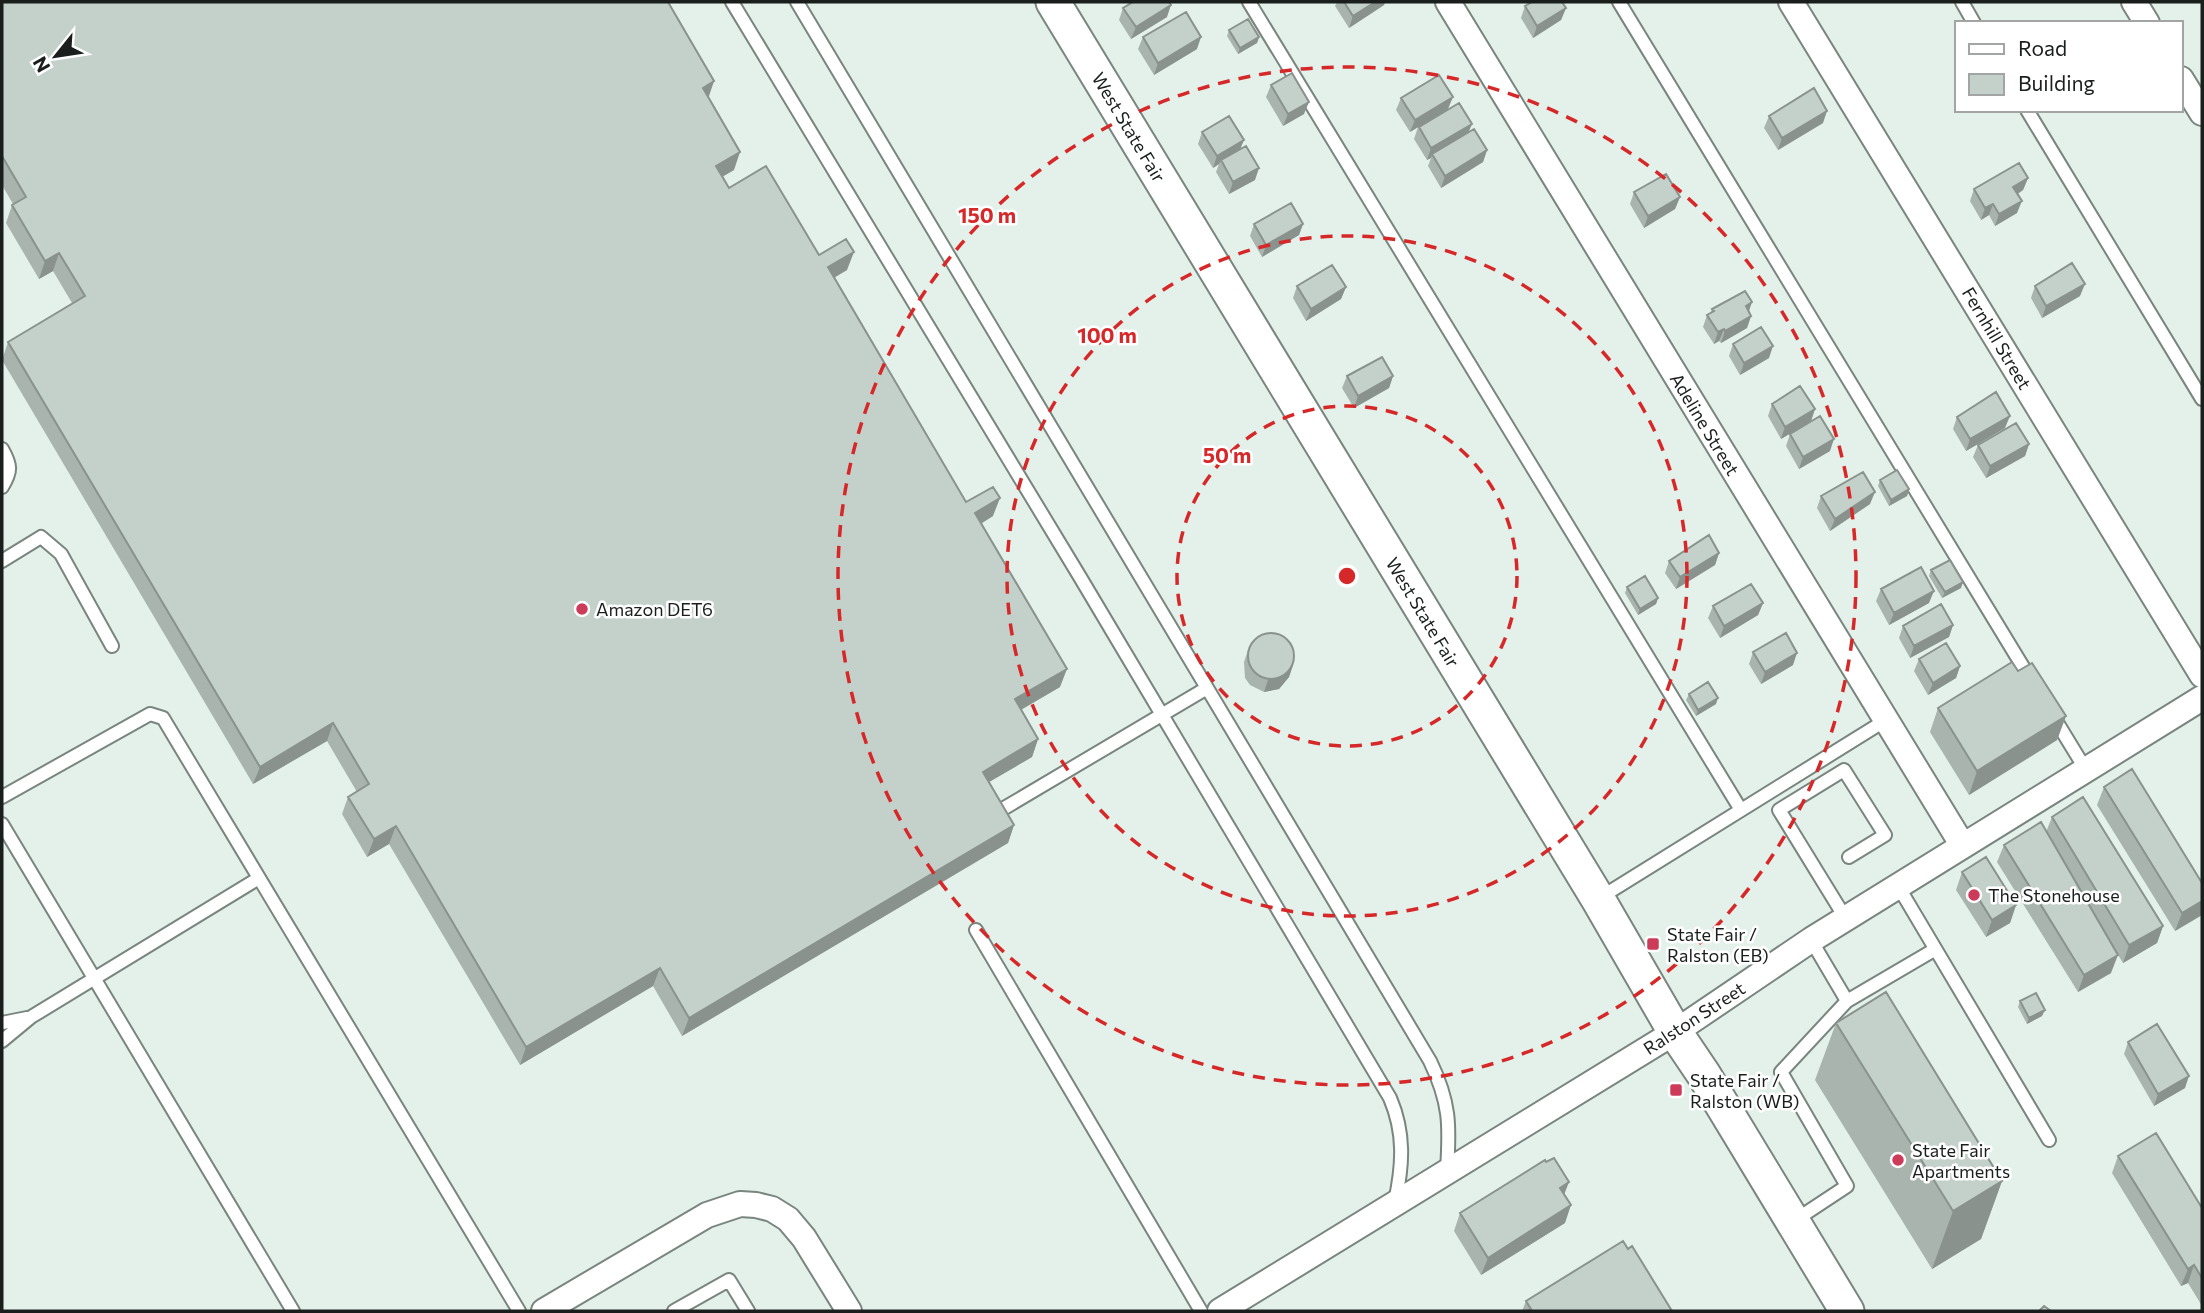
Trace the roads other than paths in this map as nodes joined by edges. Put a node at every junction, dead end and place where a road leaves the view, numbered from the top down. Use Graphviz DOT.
graph roads {
  1 [pos="732,2"];
  2 [pos="797,2"];
  3 [pos="1053,2"];
  4 [pos="1249,2"];
  5 [pos="1448,2"];
  6 [pos="1619,2"];
  7 [pos="1791,2"];
  8 [pos="1962,2"];
  9 [pos="2134,2"];
  10 [pos="1973,21"];
  11 [pos="2146,21"];
  12 [pos="2183,82"];
  13 [pos="2028,112"];
  14 [pos="2202,113"];
  15 [pos="2202,398"];
  16 [pos="2,449"];
  17 [pos="2,487"];
  18 [pos="2,561"];
  19 [pos="112,646"];
  20 [pos="2202,675"];
  21 [pos="2036,687"];
  22 [pos="1207,688"];
  23 [pos="2202,698"];
  24 [pos="2043,699"];
  25 [pos="1162,714"];
  26 [pos="1886,720"];
  27 [pos="2086,770"];
  28 [pos="2,797"];
  29 [pos="1001,810"];
  30 [pos="1741,810"];
  31 [pos="2,824"];
  32 [pos="1963,846"];
  33 [pos="1849,857"];
  34 [pos="259,878"];
  35 [pos="1898,887"];
  36 [pos="1598,899"];
  37 [pos="1846,919"];
  38 [pos="976,930"];
  39 [pos="1811,940"];
  40 [pos="1934,950"];
  41 [pos="94,979"];
  42 [pos="1847,1001"];
  43 [pos="31,1017"];
  44 [pos="2,1023"];
  45 [pos="1675,1032"];
  46 [pos="2,1041"];
  47 [pos="2049,1140"];
  48 [pos="1447,1170"];
  49 [pos="1395,1202"];
  50 [pos="1794,1221"];
  51 [pos="293,1311"];
  52 [pos="519,1311"];
  53 [pos="544,1311"];
  54 [pos="674,1311"];
  55 [pos="748,1311"];
  56 [pos="849,1311"];
  57 [pos="1201,1311"];
  58 [pos="1220,1311"];
  59 [pos="1847,1311"];
  1 -- 25 [label="lane"];
  2 -- 22 [label="lane"];
  3 -- 36 [label="street, West State Fair"];
  4 -- 30 [label="lane"];
  5 -- 26 [label="street, Adeline Street"];
  6 -- 21 [label="lane"];
  7 -- 20 [label="street, Fernhill Street"];
  8 -- 10 [label="lane"];
  9 -- 11 [label="street"];
  12 -- 14 [label="street"];
  13 -- 15 [label="lane"];
  16 -- 17 [label="lane"];
  18 -- 19 [label="lane"];
  22 -- 25 [label="lane"];
  22 -- 48 [label="lane"];
  23 -- 27 [label="street, Ralston Street"];
  24 -- 27 [label="lane"];
  25 -- 29 [label="lane"];
  25 -- 49 [label="lane"];
  26 -- 30 [label="lane"];
  26 -- 32 [label="street, Adeline Street"];
  27 -- 32 [label="street, Ralston Street"];
  28 -- 34 [label="lane"];
  30 -- 36 [label="lane"];
  31 -- 41 [label="lane"];
  32 -- 35 [label="street, Ralston Street"];
  33 -- 37 [label="lane"];
  34 -- 41 [label="lane"];
  34 -- 52 [label="lane"];
  35 -- 37 [label="street, Ralston Street"];
  35 -- 40 [label="lane"];
  36 -- 45 [label="street, West State Fair"];
  37 -- 39 [label="street, Ralston Street"];
  38 -- 57 [label="lane"];
  39 -- 42 [label="lane"];
  39 -- 45 [label="street, Ralston Street"];
  40 -- 42 [label="lane"];
  40 -- 47 [label="lane"];
  41 -- 43 [label="lane"];
  41 -- 51 [label="lane"];
  42 -- 50 [label="lane"];
  43 -- 44 [label="lane"];
  43 -- 46 [label="lane"];
  45 -- 48 [label="street, Ralston Street"];
  45 -- 50 [label="street, West State Fair"];
  48 -- 49 [label="street, Ralston Street"];
  49 -- 58 [label="street, Ralston Street"];
  50 -- 59 [label="street, West State Fair"];
  53 -- 56 [label="street"];
  54 -- 55 [label="lane"];
}
